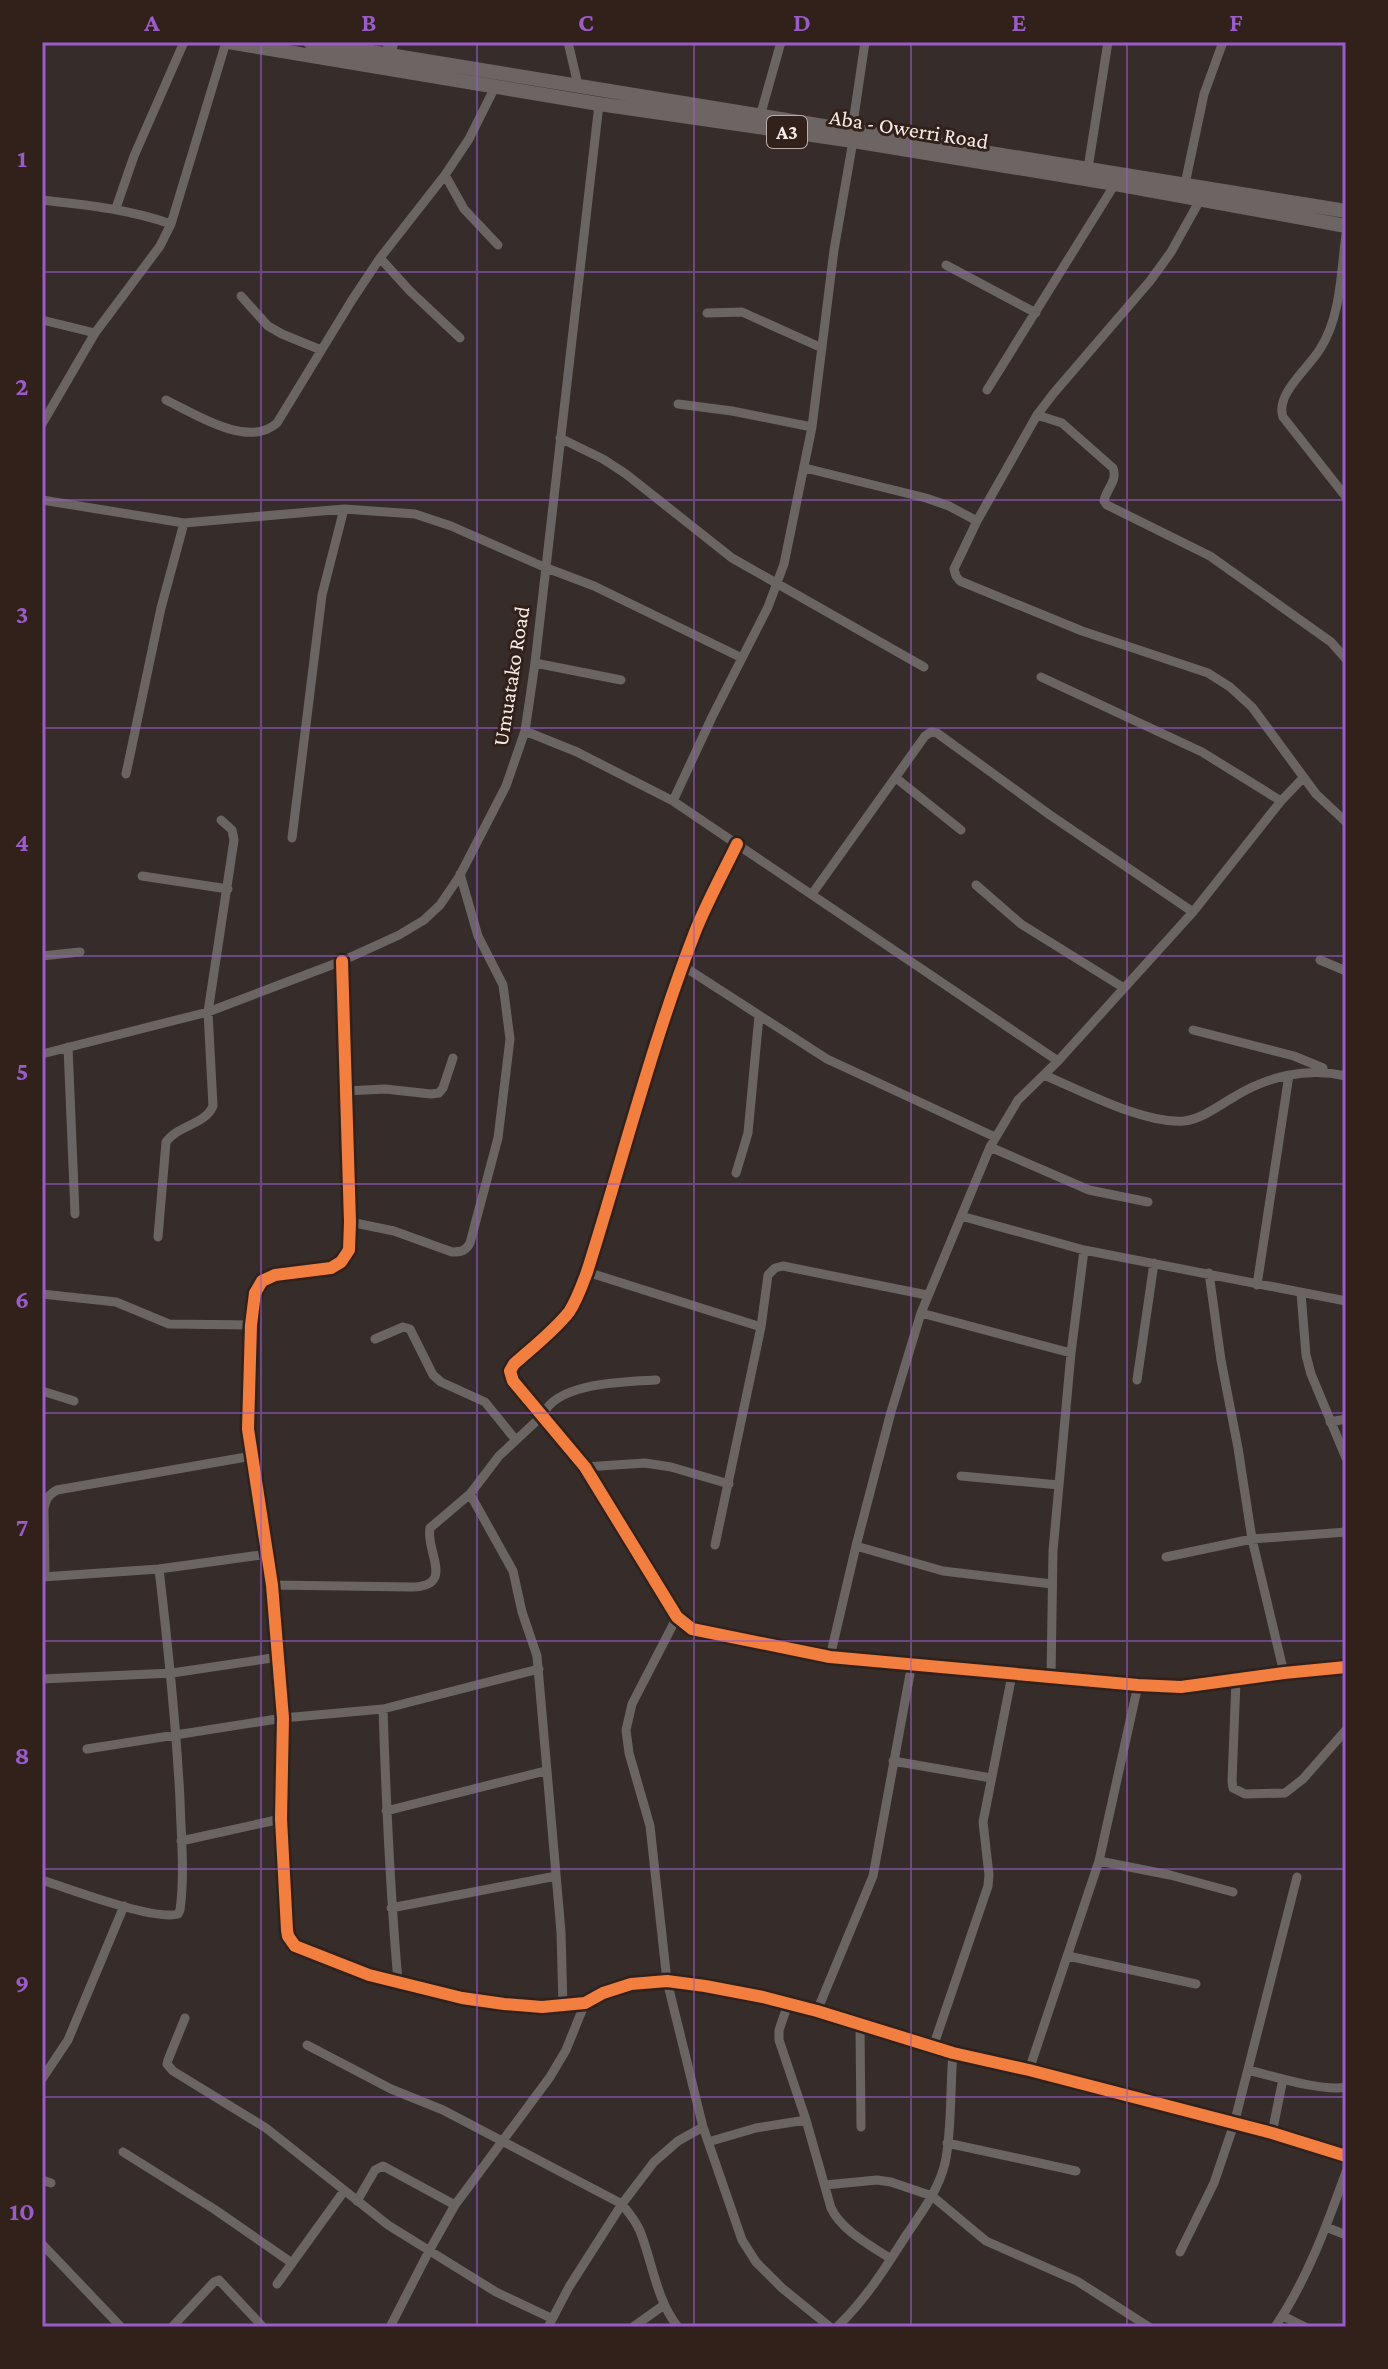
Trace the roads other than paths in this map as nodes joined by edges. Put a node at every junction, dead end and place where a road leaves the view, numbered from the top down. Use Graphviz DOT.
graph roads {
  1 [pos="184,42"];
  2 [pos="227,42"];
  3 [pos="310,42"];
  4 [pos="568,42"];
  5 [pos="781,42"];
  6 [pos="865,42"];
  7 [pos="1108,42"];
  8 [pos="1223,42"];
  9 [pos="390,48"];
  10 [pos="578,85"];
  11 [pos="495,87"];
  12 [pos="599,104"];
  13 [pos="759,121"];
  14 [pos="852,135"];
  15 [pos="1088,168"];
  16 [pos="445,175"];
  17 [pos="1115,184"];
  18 [pos="1185,184"];
  19 [pos="42,200"];
  20 [pos="1200,200"];
  21 [pos="116,208"];
  22 [pos="1302,211"];
  23 [pos="1346,211"];
  24 [pos="171,224"];
  25 [pos="1346,226"];
  26 [pos="1346,234"];
  27 [pos="498,245"];
  28 [pos="380,258"];
  29 [pos="946,265"];
  30 [pos="241,296"];
  31 [pos="707,313"];
  32 [pos="1036,313"];
  33 [pos="42,320"];
  34 [pos="95,333"];
  35 [pos="460,338"];
  36 [pos="822,348"];
  37 [pos="321,350"];
  38 [pos="987,390"];
  39 [pos="166,400"];
  40 [pos="678,404"];
  41 [pos="1037,415"];
  42 [pos="42,424"];
  43 [pos="812,427"];
  44 [pos="560,438"];
  45 [pos="805,468"];
  46 [pos="1346,497"];
  47 [pos="42,500"];
  48 [pos="344,509"];
  49 [pos="977,521"];
  50 [pos="184,523"];
  51 [pos="544,567"];
  52 [pos="777,584"];
  53 [pos="1344,653"];
  54 [pos="742,658"];
  55 [pos="535,663"];
  56 [pos="924,667"];
  57 [pos="1041,677"];
  58 [pos="621,680"];
  59 [pos="525,731"];
  60 [pos="126,774"];
  61 [pos="896,778"];
  62 [pos="1303,778"];
  63 [pos="673,801"];
  64 [pos="1281,801"];
  65 [pos="221,820"];
  66 [pos="1346,822"];
  67 [pos="961,830"];
  68 [pos="292,838"];
  69 [pos="737,844"];
  70 [pos="460,874"];
  71 [pos="142,876"];
  72 [pos="976,885"];
  73 [pos="228,889"];
  74 [pos="812,894"];
  75 [pos="1193,912"];
  76 [pos="80,952"];
  77 [pos="42,956"];
  78 [pos="1320,960"];
  79 [pos="342,961"];
  80 [pos="683,966"];
  81 [pos="1346,971"];
  82 [pos="1124,988"];
  83 [pos="208,1012"];
  84 [pos="759,1016"];
  85 [pos="1193,1030"];
  86 [pos="68,1047"];
  87 [pos="42,1054"];
  88 [pos="453,1058"];
  89 [pos="1058,1061"];
  90 [pos="1335,1073"];
  91 [pos="1044,1075"];
  92 [pos="1289,1075"];
  93 [pos="1346,1076"];
  94 [pos="346,1091"];
  95 [pos="995,1137"];
  96 [pos="990,1147"];
  97 [pos="736,1173"];
  98 [pos="1148,1202"];
  99 [pos="75,1214"];
  100 [pos="961,1216"];
  101 [pos="350,1222"];
  102 [pos="158,1237"];
  103 [pos="1084,1250"];
  104 [pos="1154,1263"];
  105 [pos="587,1272"];
  106 [pos="1209,1273"];
  107 [pos="1257,1285"];
  108 [pos="1301,1293"];
  109 [pos="42,1294"];
  110 [pos="927,1295"];
  111 [pos="1346,1301"];
  112 [pos="921,1313"];
  113 [pos="251,1325"];
  114 [pos="761,1327"];
  115 [pos="375,1339"];
  116 [pos="1071,1353"];
  117 [pos="656,1380"];
  118 [pos="1137,1380"];
  119 [pos="42,1391"];
  120 [pos="74,1401"];
  121 [pos="543,1415"];
  122 [pos="1346,1419"];
  123 [pos="1330,1422"];
  124 [pos="515,1439"];
  125 [pos="252,1456"];
  126 [pos="1346,1458"];
  127 [pos="585,1467"];
  128 [pos="961,1476"];
  129 [pos="729,1484"];
  130 [pos="1059,1485"];
  131 [pos="46,1491"];
  132 [pos="470,1494"];
  133 [pos="1346,1532"];
  134 [pos="1252,1539"];
  135 [pos="715,1545"];
  136 [pos="856,1546"];
  137 [pos="268,1554"];
  138 [pos="1166,1557"];
  139 [pos="159,1569"];
  140 [pos="43,1576"];
  141 [pos="1052,1584"];
  142 [pos="272,1585"];
  143 [pos="677,1617"];
  144 [pos="279,1657"];
  145 [pos="830,1657"];
  146 [pos="912,1663"];
  147 [pos="1346,1667"];
  148 [pos="539,1669"];
  149 [pos="172,1673"];
  150 [pos="1284,1673"];
  151 [pos="1012,1675"];
  152 [pos="1051,1677"];
  153 [pos="42,1679"];
  154 [pos="1236,1681"];
  155 [pos="1138,1685"];
  156 [pos="383,1709"];
  157 [pos="283,1718"];
  158 [pos="1346,1730"];
  159 [pos="177,1735"];
  160 [pos="87,1749"];
  161 [pos="893,1761"];
  162 [pos="545,1771"];
  163 [pos="991,1778"];
  164 [pos="386,1811"];
  165 [pos="281,1819"];
  166 [pos="181,1841"];
  167 [pos="1099,1861"];
  168 [pos="556,1876"];
  169 [pos="1297,1877"];
  170 [pos="42,1880"];
  171 [pos="1233,1892"];
  172 [pos="124,1906"];
  173 [pos="391,1908"];
  174 [pos="1068,1956"];
  175 [pos="398,1981"];
  176 [pos="667,1981"];
  177 [pos="1196,1984"];
  178 [pos="585,2003"];
  179 [pos="788,2004"];
  180 [pos="563,2006"];
  181 [pos="817,2011"];
  182 [pos="185,2018"];
  183 [pos="860,2024"];
  184 [pos="307,2045"];
  185 [pos="933,2047"];
  186 [pos="953,2053"];
  187 [pos="1029,2070"];
  188 [pos="1248,2070"];
  189 [pos="42,2079"];
  190 [pos="1283,2079"];
  191 [pos="1346,2087"];
  192 [pos="806,2120"];
  193 [pos="1234,2124"];
  194 [pos="703,2127"];
  195 [pos="861,2127"];
  196 [pos="1272,2133"];
  197 [pos="502,2142"];
  198 [pos="708,2142"];
  199 [pos="947,2143"];
  200 [pos="123,2152"];
  201 [pos="1346,2156"];
  202 [pos="1076,2171"];
  203 [pos="1346,2172"];
  204 [pos="825,2185"];
  205 [pos="344,2191"];
  206 [pos="932,2196"];
  207 [pos="357,2201"];
  208 [pos="622,2204"];
  209 [pos="455,2205"];
  210 [pos="1326,2227"];
  211 [pos="1346,2235"];
  212 [pos="42,2244"];
  213 [pos="429,2251"];
  214 [pos="1180,2252"];
  215 [pos="891,2259"];
  216 [pos="292,2263"];
  217 [pos="277,2284"];
  218 [pos="664,2305"];
  219 [pos="1283,2316"];
  220 [pos="549,2323"];
  221 [pos="121,2327"];
  222 [pos="172,2327"];
  223 [pos="263,2327"];
  224 [pos="390,2327"];
  225 [pos="633,2327"];
  226 [pos="678,2327"];
  227 [pos="830,2327"];
  228 [pos="837,2327"];
  229 [pos="1149,2327"];
  230 [pos="1275,2327"];
  231 [pos="1305,2327"];
  1 -- 21 [label="street"];
  2 -- 11 [label="main road, Aba - Owerri Road / A3"];
  2 -- 24 [label="street"];
  3 -- 9 [label="main road, Aba - Owerri Road / A3"];
  4 -- 10 [label="street"];
  5 -- 13 [label="street"];
  6 -- 14 [label="street"];
  7 -- 15 [label="street"];
  8 -- 18 [label="street"];
  9 -- 10 [label="main road, Aba - Owerri Road / A3"];
  10 -- 13 [label="main road, Aba - Owerri Road / A3"];
  11 -- 12 [label="main road, Aba - Owerri Road / A3"];
  11 -- 16 [label="street"];
  12 -- 13 [label="main road, Aba - Owerri Road / A3"];
  12 -- 44 [label="street, Umuatako Road"];
  13 -- 14 [label="main road, Aba - Owerri Road / A3"];
  14 -- 15 [label="main road, Aba - Owerri Road / A3"];
  14 -- 17 [label="main road, Aba - Owerri Road / A3"];
  14 -- 36 [label="street"];
  15 -- 18 [label="main road, Aba - Owerri Road / A3"];
  16 -- 27 [label="street"];
  16 -- 28 [label="street"];
  17 -- 20 [label="main road, Aba - Owerri Road / A3"];
  17 -- 32 [label="street"];
  18 -- 22 [label="main road, Aba - Owerri Road / A3"];
  19 -- 21 [label="street"];
  20 -- 22 [label="main road, Aba - Owerri Road / A3"];
  20 -- 41 [label="street"];
  21 -- 24 [label="street"];
  22 -- 23 [label="main road, Aba - Owerri Road / A3"];
  22 -- 25 [label="main road, Aba - Owerri Road / A3"];
  24 -- 34 [label="street"];
  26 -- 46 [label="street"];
  28 -- 35 [label="street"];
  28 -- 37 [label="street"];
  29 -- 32 [label="street"];
  30 -- 37 [label="street"];
  31 -- 36 [label="street"];
  32 -- 38 [label="street"];
  33 -- 34 [label="street"];
  34 -- 42 [label="street"];
  36 -- 43 [label="street"];
  37 -- 39 [label="street"];
  40 -- 43 [label="street"];
  41 -- 49 [label="street"];
  41 -- 53 [label="street"];
  43 -- 45 [label="street"];
  44 -- 51 [label="street, Umuatako Road"];
  44 -- 52 [label="street"];
  45 -- 49 [label="street"];
  45 -- 52 [label="street"];
  47 -- 50 [label="street"];
  48 -- 50 [label="street"];
  48 -- 51 [label="street"];
  48 -- 68 [label="street"];
  49 -- 62 [label="street"];
  50 -- 60 [label="street"];
  51 -- 54 [label="street"];
  51 -- 55 [label="street, Umuatako Road"];
  52 -- 54 [label="street"];
  52 -- 56 [label="street"];
  54 -- 63 [label="street"];
  55 -- 58 [label="street"];
  55 -- 59 [label="street, Umuatako Road"];
  57 -- 64 [label="street"];
  59 -- 63 [label="street"];
  59 -- 70 [label="street, Umuatako Road"];
  61 -- 67 [label="street"];
  61 -- 74 [label="street"];
  61 -- 75 [label="street"];
  62 -- 64 [label="street"];
  62 -- 66 [label="street"];
  63 -- 69 [label="street"];
  64 -- 75 [label="street"];
  65 -- 73 [label="street"];
  69 -- 74 [label="street"];
  69 -- 80 [label="street"];
  70 -- 79 [label="street, Umuatako Road"];
  70 -- 101 [label="street"];
  71 -- 73 [label="street"];
  72 -- 82 [label="street"];
  73 -- 83 [label="street"];
  74 -- 89 [label="street"];
  75 -- 82 [label="street"];
  76 -- 77 [label="street"];
  78 -- 81 [label="street"];
  79 -- 83 [label="street, Umuatako Road"];
  79 -- 94 [label="street"];
  80 -- 84 [label="street"];
  80 -- 105 [label="street"];
  82 -- 89 [label="street"];
  83 -- 86 [label="street, Umuatako Road"];
  83 -- 102 [label="street"];
  84 -- 95 [label="street"];
  84 -- 97 [label="street"];
  85 -- 90 [label="street"];
  86 -- 87 [label="street, Umuatako Road"];
  86 -- 99 [label="street"];
  88 -- 94 [label="street"];
  89 -- 91 [label="street"];
  90 -- 92 [label="street"];
  90 -- 93 [label="street"];
  91 -- 92 [label="street"];
  91 -- 95 [label="street"];
  92 -- 107 [label="street"];
  94 -- 101 [label="street"];
  95 -- 96 [label="street"];
  96 -- 98 [label="street"];
  96 -- 100 [label="street"];
  100 -- 103 [label="street"];
  100 -- 110 [label="street"];
  101 -- 113 [label="street"];
  103 -- 104 [label="street"];
  103 -- 116 [label="street"];
  104 -- 106 [label="street"];
  104 -- 118 [label="street"];
  105 -- 114 [label="street"];
  105 -- 121 [label="street"];
  106 -- 107 [label="street"];
  106 -- 134 [label="street"];
  107 -- 108 [label="street"];
  108 -- 111 [label="street"];
  108 -- 123 [label="street"];
  109 -- 113 [label="street"];
  110 -- 112 [label="street"];
  110 -- 114 [label="street"];
  112 -- 116 [label="street"];
  112 -- 136 [label="street"];
  113 -- 125 [label="street"];
  114 -- 129 [label="street"];
  115 -- 124 [label="street"];
  116 -- 130 [label="street"];
  117 -- 121 [label="street"];
  119 -- 120 [label="street"];
  121 -- 124 [label="street"];
  121 -- 127 [label="street"];
  122 -- 123 [label="street"];
  123 -- 126 [label="street"];
  124 -- 132 [label="street"];
  125 -- 131 [label="street"];
  125 -- 137 [label="street"];
  127 -- 129 [label="street"];
  127 -- 143 [label="street"];
  128 -- 130 [label="street"];
  129 -- 135 [label="street"];
  130 -- 141 [label="street"];
  131 -- 140 [label="street"];
  132 -- 142 [label="street"];
  132 -- 148 [label="street"];
  133 -- 134 [label="street"];
  134 -- 138 [label="street"];
  134 -- 150 [label="street"];
  136 -- 141 [label="street"];
  136 -- 145 [label="street"];
  137 -- 139 [label="street"];
  137 -- 142 [label="street"];
  139 -- 140 [label="street"];
  139 -- 149 [label="street"];
  141 -- 152 [label="street"];
  142 -- 144 [label="street"];
  143 -- 145 [label="street"];
  143 -- 176 [label="street"];
  144 -- 149 [label="street"];
  144 -- 157 [label="street"];
  145 -- 146 [label="street"];
  146 -- 151 [label="street"];
  146 -- 161 [label="street"];
  147 -- 150 [label="street"];
  148 -- 156 [label="street"];
  148 -- 162 [label="street"];
  149 -- 153 [label="street"];
  149 -- 159 [label="street"];
  150 -- 154 [label="street"];
  151 -- 152 [label="street"];
  151 -- 163 [label="street"];
  152 -- 155 [label="street"];
  154 -- 155 [label="street"];
  154 -- 158 [label="street"];
  155 -- 167 [label="street"];
  156 -- 157 [label="street"];
  156 -- 164 [label="street"];
  157 -- 159 [label="street"];
  157 -- 165 [label="street"];
  159 -- 160 [label="street"];
  159 -- 166 [label="street"];
  161 -- 163 [label="street"];
  161 -- 181 [label="street"];
  162 -- 164 [label="street"];
  162 -- 168 [label="street"];
  163 -- 185 [label="street"];
  164 -- 173 [label="street"];
  165 -- 166 [label="street"];
  165 -- 175 [label="street"];
  166 -- 172 [label="street"];
  167 -- 171 [label="street"];
  167 -- 174 [label="street"];
  168 -- 173 [label="street"];
  168 -- 180 [label="street"];
  169 -- 188 [label="street"];
  170 -- 172 [label="street"];
  172 -- 189 [label="street"];
  173 -- 175 [label="street"];
  174 -- 177 [label="street"];
  174 -- 187 [label="street"];
  175 -- 180 [label="street"];
  176 -- 178 [label="street"];
  176 -- 179 [label="street"];
  176 -- 194 [label="street"];
  178 -- 180 [label="street"];
  178 -- 197 [label="street"];
  179 -- 181 [label="street"];
  179 -- 192 [label="street"];
  181 -- 183 [label="street"];
  182 -- 205 [label="street"];
  183 -- 185 [label="street"];
  183 -- 195 [label="street"];
  184 -- 197 [label="street"];
  185 -- 186 [label="street"];
  186 -- 187 [label="street"];
  186 -- 199 [label="street"];
  187 -- 193 [label="street"];
  188 -- 190 [label="street"];
  188 -- 193 [label="street"];
  190 -- 191 [label="street"];
  190 -- 196 [label="street"];
  192 -- 198 [label="street"];
  192 -- 204 [label="street"];
  193 -- 196 [label="street"];
  193 -- 214 [label="street"];
  194 -- 198 [label="street"];
  194 -- 208 [label="street"];
  196 -- 201 [label="street"];
  197 -- 208 [label="street"];
  197 -- 209 [label="street"];
  198 -- 227 [label="street"];
  199 -- 202 [label="street"];
  199 -- 206 [label="street"];
  200 -- 216 [label="street"];
  203 -- 210 [label="street"];
  204 -- 206 [label="street"];
  204 -- 215 [label="street"];
  205 -- 207 [label="street"];
  205 -- 216 [label="street"];
  206 -- 215 [label="street"];
  206 -- 229 [label="street"];
  207 -- 209 [label="street"];
  207 -- 213 [label="street"];
  208 -- 218 [label="street"];
  208 -- 220 [label="street"];
  209 -- 213 [label="street"];
  210 -- 211 [label="street"];
  210 -- 219 [label="street"];
  212 -- 221 [label="street"];
  213 -- 220 [label="street"];
  213 -- 224 [label="street"];
  215 -- 228 [label="street"];
  216 -- 217 [label="street"];
  218 -- 225 [label="street"];
  218 -- 226 [label="street"];
  219 -- 230 [label="street"];
  219 -- 231 [label="street"];
  222 -- 223 [label="street"];
}
